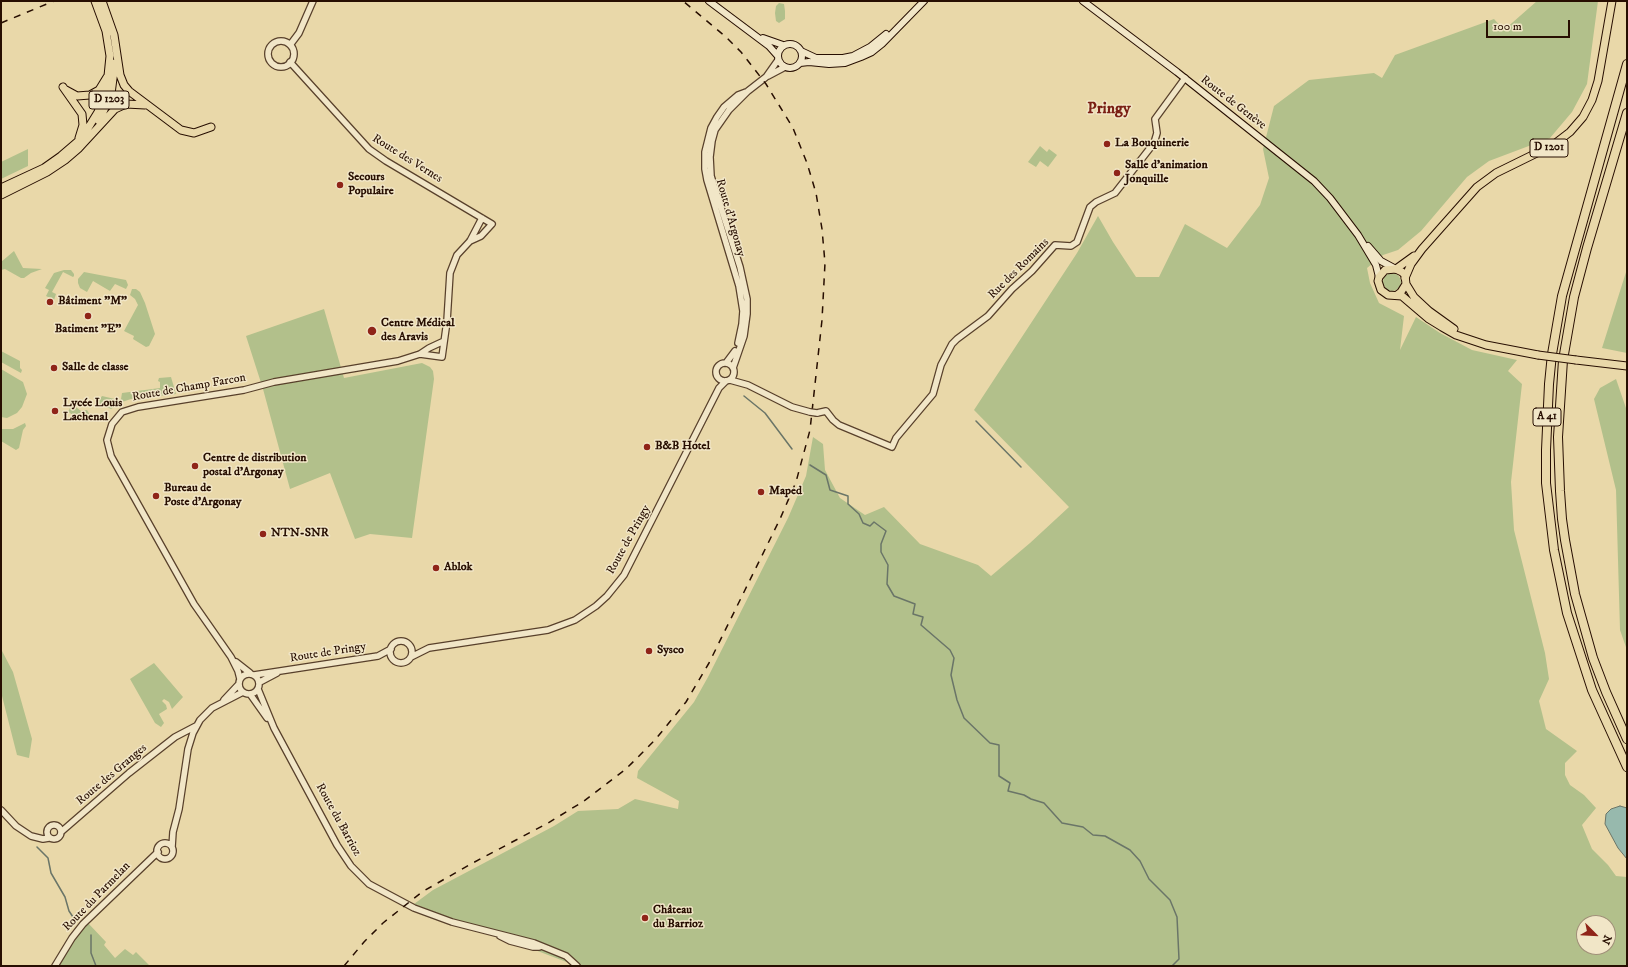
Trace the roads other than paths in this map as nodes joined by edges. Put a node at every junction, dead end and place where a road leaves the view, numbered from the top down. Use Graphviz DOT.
graph roads {
  1 [pos="313,1"];
  2 [pos="709,1"];
  3 [pos="918,1"];
  4 [pos="924,1"];
  5 [pos="1083,1"];
  6 [pos="1612,1"];
  7 [pos="98,2"];
  8 [pos="752,33"];
  9 [pos="290,45"];
  10 [pos="783,45"];
  11 [pos="116,49"];
  12 [pos="801,51"];
  13 [pos="778,58"];
  14 [pos="290,62"];
  15 [pos="800,63"];
  16 [pos="1627,64"];
  17 [pos="785,67"];
  18 [pos="109,72"];
  19 [pos="766,77"];
  20 [pos="1184,78"];
  21 [pos="748,91"];
  22 [pos="149,105"];
  23 [pos="1627,113"];
  24 [pos="211,127"];
  25 [pos="83,144"];
  26 [pos="75,145"];
  27 [pos="1,188"];
  28 [pos="1,195"];
  29 [pos="482,218"];
  30 [pos="1358,234"];
  31 [pos="470,241"];
  32 [pos="1422,249"];
  33 [pos="1395,268"];
  34 [pos="1379,277"];
  35 [pos="1406,281"];
  36 [pos="1397,295"];
  37 [pos="1472,340"];
  38 [pos="444,341"];
  39 [pos="420,354"];
  40 [pos="726,363"];
  41 [pos="1627,366"];
  42 [pos="733,370"];
  43 [pos="718,378"];
  44 [pos="728,380"];
  45 [pos="748,385"];
  46 [pos="719,388"];
  47 [pos="410,647"];
  48 [pos="429,648"];
  49 [pos="391,649"];
  50 [pos="378,656"];
  51 [pos="231,657"];
  52 [pos="411,657"];
  53 [pos="392,658"];
  54 [pos="281,671"];
  55 [pos="252,674"];
  56 [pos="239,681"];
  57 [pos="259,686"];
  58 [pos="243,692"];
  59 [pos="250,694"];
  60 [pos="221,703"];
  61 [pos="197,726"];
  62 [pos="274,728"];
  63 [pos="178,735"];
  64 [pos="191,739"];
  65 [pos="1627,739"];
  66 [pos="1627,767"];
  67 [pos="1,806"];
  68 [pos="2,811"];
  69 [pos="61,832"];
  70 [pos="173,832"];
  71 [pos="49,838"];
  72 [pos="164,843"];
  73 [pos="172,847"];
  74 [pos="160,854"];
  75 [pos="54,966"];
  76 [pos="576,966"];
  1 -- 9 [label="street"];
  2 -- 8 [label="main road"];
  3 -- 12 [label="main road"];
  4 -- 15 [label="main road"];
  5 -- 20 [label="main road, Route de Genève"];
  6 -- 32 [label="main road, D 1201"];
  7 -- 11 [label="main road, D 1203"];
  7 -- 18 [label="main road, D 1203"];
  8 -- 10 [label="main road"];
  8 -- 13 [label="main road"];
  9 -- 14 [label="street"];
  9 -- 14 [label="street"];
  10 -- 12 [label="main road"];
  10 -- 13 [label="main road"];
  11 -- 22 [label="main road"];
  11 -- 25 [label="main road, D 1203"];
  12 -- 15 [label="main road"];
  13 -- 17 [label="main road"];
  13 -- 19 [label="street, Route d'Argonay"];
  14 -- 29 [label="street, Route des Vernes"];
  15 -- 17 [label="main road"];
  16 -- 66 [label="highway, A 41"];
  17 -- 19 [label="street, Route d'Argonay"];
  18 -- 26 [label="main road, D 1203"];
  18 -- 26 [label="main road"];
  19 -- 21 [label="street, Route d'Argonay"];
  20 -- 30 [label="main road, Route de Genève"];
  20 -- 45 [label="street, Rue des Romains, bridge"];
  21 -- 40 [label="street, Route d'Argonay"];
  21 -- 42 [label="street, Route d'Argonay"];
  22 -- 24 [label="main road"];
  22 -- 25 [label="main road"];
  23 -- 65 [label="highway, A 41"];
  25 -- 28 [label="main road, D 1203"];
  26 -- 27 [label="main road, D 1203"];
  29 -- 31 [label="street"];
  29 -- 31 [label="street, Route des Vernes"];
  30 -- 33 [label="main road, Route de Genève"];
  30 -- 34 [label="main road, Route de Genève"];
  31 -- 38 [label="street"];
  32 -- 33 [label="main road, D 1201"];
  32 -- 35 [label="main road, D 1201"];
  33 -- 34 [label="main road"];
  33 -- 35 [label="main road"];
  34 -- 36 [label="main road"];
  35 -- 36 [label="main road"];
  35 -- 37 [label="main road"];
  36 -- 37 [label="main road"];
  37 -- 41 [label="main road, bridge"];
  38 -- 39 [label="street, Route de Champ Farcon"];
  38 -- 39 [label="street, Route de Champ Farcon"];
  39 -- 51 [label="street, Route de Champ Farcon"];
  40 -- 42 [label="street"];
  40 -- 43 [label="street, Route d'Argonay"];
  42 -- 44 [label="street, Route d'Argonay"];
  42 -- 45 [label="street"];
  43 -- 44 [label="street"];
  43 -- 46 [label="street"];
  44 -- 45 [label="street"];
  44 -- 46 [label="street, Route de Pringy"];
  46 -- 48 [label="street, Route de Pringy"];
  47 -- 48 [label="street, Route de Pringy"];
  47 -- 49 [label="street"];
  47 -- 52 [label="street"];
  48 -- 52 [label="street, Route de Pringy"];
  49 -- 50 [label="street, Route de Pringy"];
  49 -- 53 [label="street"];
  50 -- 53 [label="street, Route de Pringy"];
  50 -- 54 [label="street, Route de Pringy"];
  51 -- 55 [label="street, Route de Champ Farcon"];
  51 -- 56 [label="street, Route de Champ Farcon"];
  52 -- 53 [label="street"];
  54 -- 55 [label="street, Route de Pringy"];
  54 -- 57 [label="street, Route de Pringy"];
  55 -- 56 [label="street"];
  55 -- 57 [label="street"];
  56 -- 58 [label="street"];
  56 -- 60 [label="street"];
  57 -- 59 [label="street"];
  57 -- 62 [label="street, Route du Barrioz"];
  58 -- 59 [label="street"];
  58 -- 60 [label="street"];
  59 -- 62 [label="street, Route du Barrioz"];
  60 -- 61 [label="street"];
  61 -- 63 [label="street, Route des Granges"];
  61 -- 64 [label="street"];
  62 -- 76 [label="street, Route du Barrioz"];
  63 -- 64 [label="street"];
  63 -- 69 [label="street, Route des Granges"];
  64 -- 70 [label="street"];
  67 -- 68 [label="street"];
  68 -- 71 [label="street"];
  69 -- 71 [label="street, Route des Granges"];
  69 -- 71 [label="street"];
  70 -- 72 [label="street"];
  70 -- 73 [label="street"];
  72 -- 73 [label="street"];
  72 -- 74 [label="street"];
  73 -- 74 [label="street"];
  74 -- 75 [label="street, Route du Parmelan"];
}
